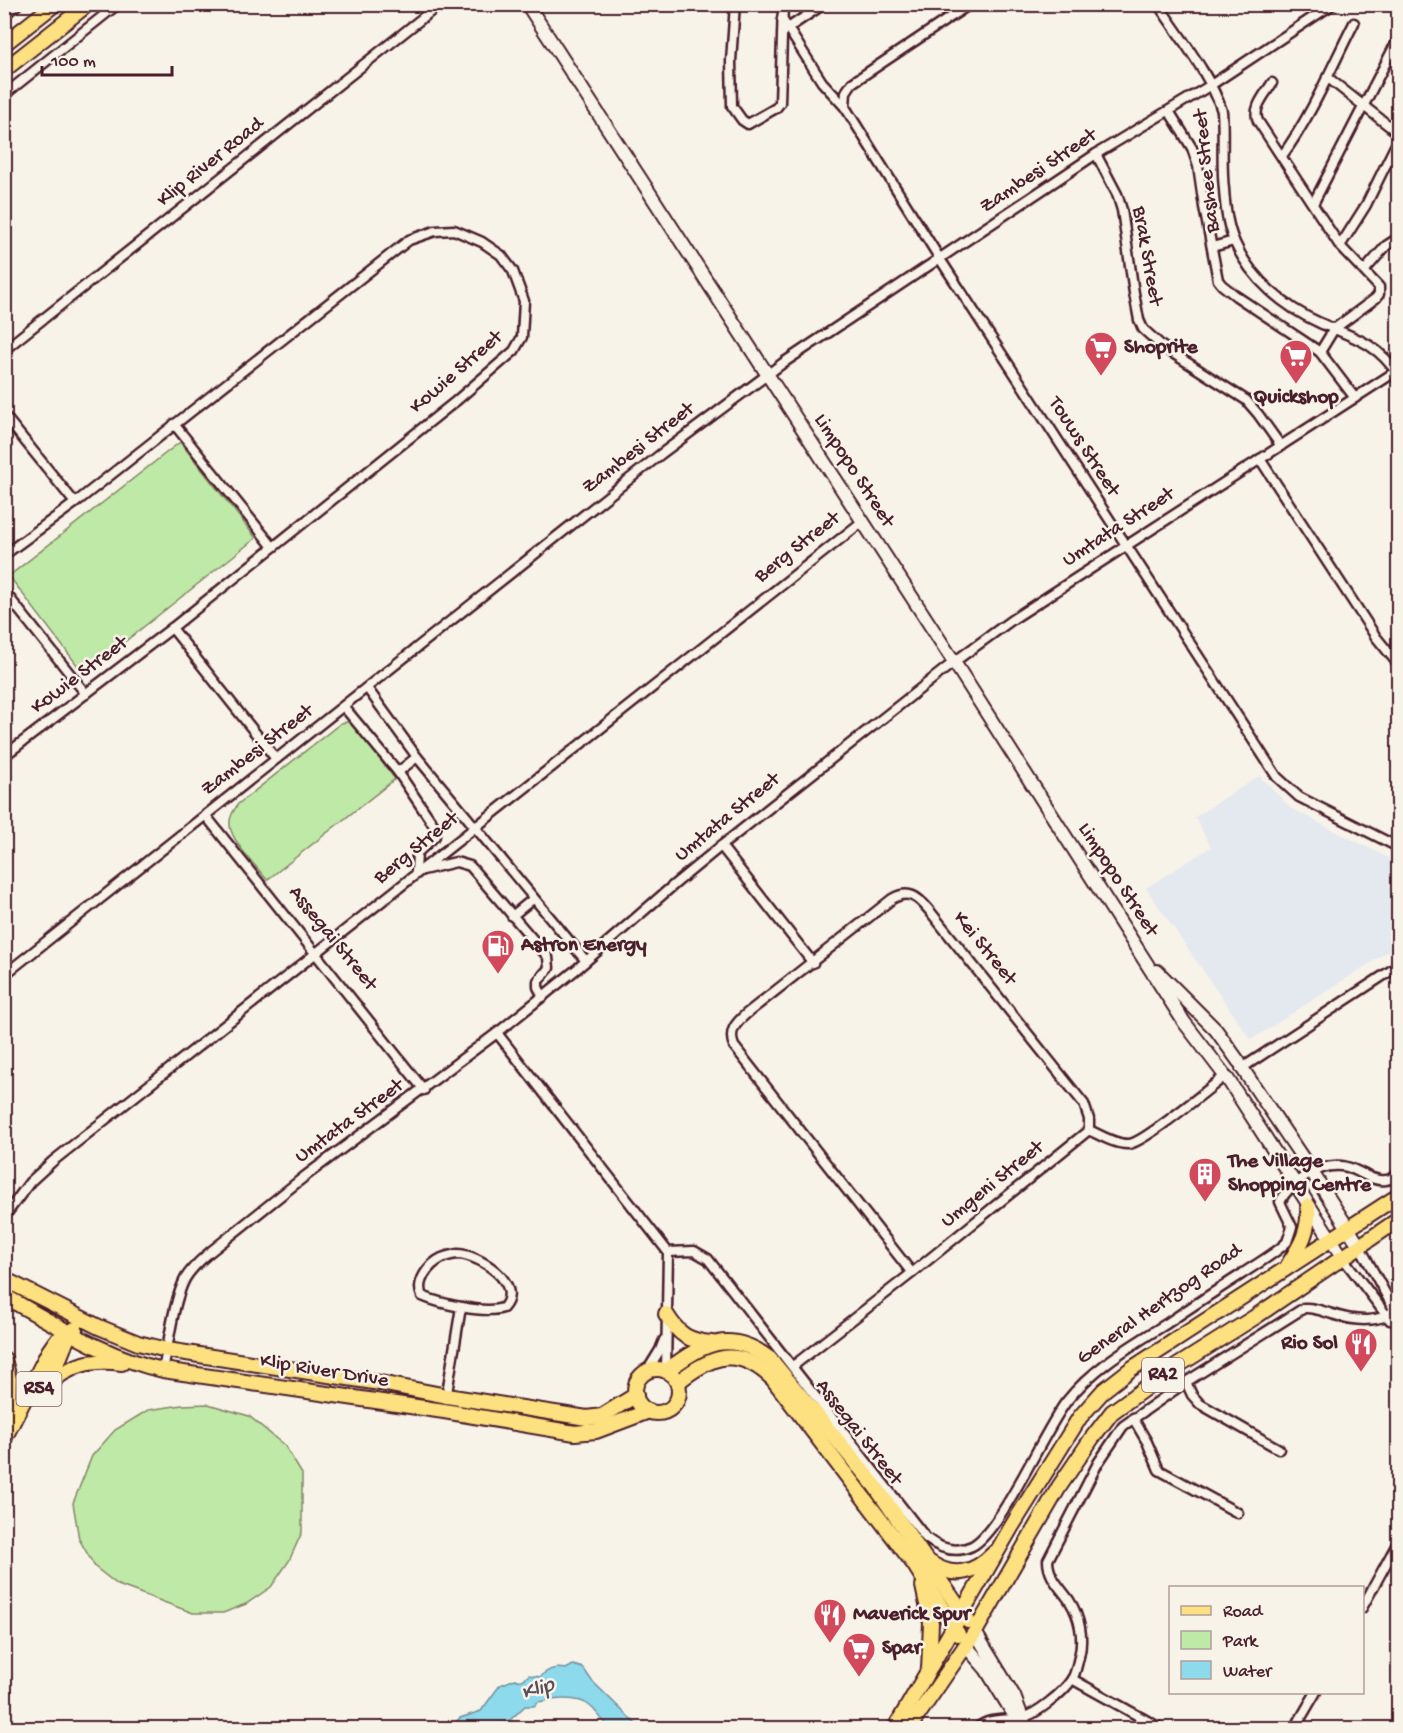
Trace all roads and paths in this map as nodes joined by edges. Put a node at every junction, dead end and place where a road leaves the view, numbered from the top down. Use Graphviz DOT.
graph roads {
  1 [pos="18,4"];
  2 [pos="55,4"];
  3 [pos="88,4"];
  4 [pos="118,4"];
  5 [pos="440,4"];
  6 [pos="527,4"];
  7 [pos="735,4"];
  8 [pos="783,4"];
  9 [pos="824,4"];
  10 [pos="953,4"];
  11 [pos="969,4"];
  12 [pos="1158,4"];
  13 [pos="1333,4"];
  14 [pos="955,14"];
  15 [pos="4,15"];
  16 [pos="782,19"];
  17 [pos="1354,23"];
  18 [pos="788,28"];
  19 [pos="1398,39"];
  20 [pos="4,44"];
  21 [pos="4,70"];
  22 [pos="1327,76"];
  23 [pos="1272,83"];
  24 [pos="1211,85"];
  25 [pos="4,95"];
  26 [pos="1364,105"];
  27 [pos="845,107"];
  28 [pos="1169,111"];
  29 [pos="1398,133"];
  30 [pos="1398,140"];
  31 [pos="1095,154"];
  32 [pos="1282,156"];
  33 [pos="1313,204"];
  34 [pos="1398,238"];
  35 [pos="1234,241"];
  36 [pos="1340,246"];
  37 [pos="1212,247"];
  38 [pos="940,259"];
  39 [pos="1365,270"];
  40 [pos="1334,329"];
  41 [pos="4,350"];
  42 [pos="1320,352"];
  43 [pos="1398,372"];
  44 [pos="767,374"];
  45 [pos="1355,398"];
  46 [pos="4,415"];
  47 [pos="174,424"];
  48 [pos="1281,446"];
  49 [pos="1260,459"];
  50 [pos="75,502"];
  51 [pos="863,521"];
  52 [pos="1125,546"];
  53 [pos="273,548"];
  54 [pos="4,555"];
  55 [pos="4,591"];
  56 [pos="172,628"];
  57 [pos="954,662"];
  58 [pos="1398,664"];
  59 [pos="367,688"];
  60 [pos="86,694"];
  61 [pos="344,707"];
  62 [pos="4,756"];
  63 [pos="417,756"];
  64 [pos="276,759"];
  65 [pos="398,772"];
  66 [pos="206,816"];
  67 [pos="475,826"];
  68 [pos="721,846"];
  69 [pos="1398,847"];
  70 [pos="417,871"];
  71 [pos="533,899"];
  72 [pos="512,916"];
  73 [pos="316,953"];
  74 [pos="1146,960"];
  75 [pos="586,961"];
  76 [pos="813,963"];
  77 [pos="1398,966"];
  78 [pos="4,975"];
  79 [pos="543,997"];
  80 [pos="497,1033"];
  81 [pos="1240,1065"];
  82 [pos="1225,1076"];
  83 [pos="424,1090"];
  84 [pos="1089,1130"];
  85 [pos="1312,1172"];
  86 [pos="1398,1174"];
  87 [pos="1294,1184"];
  88 [pos="1398,1196"];
  89 [pos="1308,1206"];
  90 [pos="4,1217"];
  91 [pos="1398,1220"];
  92 [pos="1348,1228"];
  93 [pos="1331,1241"];
  94 [pos="1359,1247"];
  95 [pos="668,1252"];
  96 [pos="1343,1258"];
  97 [pos="1285,1269"];
  98 [pos="912,1273"];
  99 [pos="4,1279"];
  100 [pos="4,1296"];
  101 [pos="44,1300"];
  102 [pos="461,1307"];
  103 [pos="1397,1309"];
  104 [pos="666,1314"];
  105 [pos="42,1317"];
  106 [pos="1387,1317"];
  107 [pos="99,1327"];
  108 [pos="1398,1329"];
  109 [pos="666,1331"];
  110 [pos="70,1332"];
  111 [pos="716,1343"];
  112 [pos="167,1350"];
  113 [pos="49,1351"];
  114 [pos="4,1359"];
  115 [pos="142,1365"];
  116 [pos="793,1366"];
  117 [pos="163,1370"];
  118 [pos="666,1370"];
  119 [pos="647,1371"];
  120 [pos="678,1382"];
  121 [pos="1186,1382"];
  122 [pos="636,1395"];
  123 [pos="34,1396"];
  124 [pos="447,1396"];
  125 [pos="444,1411"];
  126 [pos="649,1411"];
  127 [pos="1132,1418"];
  128 [pos="6,1438"];
  129 [pos="1279,1449"];
  130 [pos="1238,1514"];
  131 [pos="1006,1538"];
  132 [pos="1398,1542"];
  133 [pos="922,1566"];
  134 [pos="1364,1604"];
  135 [pos="963,1614"];
  136 [pos="954,1630"];
  137 [pos="975,1632"];
  138 [pos="966,1646"];
  139 [pos="929,1672"];
  140 [pos="1072,1679"];
  141 [pos="1315,1694"];
  142 [pos="1024,1723"];
  143 [pos="896,1728"];
  144 [pos="909,1728"];
  145 [pos="977,1728"];
  146 [pos="1160,1728"];
  147 [pos="1295,1728"];
  1 -- 15 [label="street"];
  2 -- 20 [label="main road"];
  3 -- 21 [label="main road"];
  4 -- 25 [label="street"];
  5 -- 41 [label="street, Klip River Road"];
  6 -- 44 [label="street, Limpopo Street"];
  7 -- 16 [label="street"];
  8 -- 16 [label="street"];
  9 -- 18 [label="street"];
  10 -- 14 [label="street"];
  11 -- 14 [label="street"];
  12 -- 24 [label="street, Bashee Street"];
  13 -- 24 [label="street, Zambesi Street"];
  14 -- 27 [label="street"];
  16 -- 18 [label="street, Touws Street"];
  17 -- 22 [label="street"];
  18 -- 27 [label="street, Touws Street"];
  19 -- 26 [label="street"];
  22 -- 26 [label="street"];
  22 -- 32 [label="street"];
  23 -- 32 [label="street"];
  24 -- 28 [label="street, Zambesi Street"];
  24 -- 35 [label="street, Bashee Street"];
  26 -- 29 [label="street"];
  26 -- 33 [label="street"];
  27 -- 38 [label="street, Touws Street"];
  28 -- 31 [label="street, Zambesi Street"];
  28 -- 37 [label="street, Bashee Street"];
  30 -- 36 [label="street"];
  31 -- 38 [label="street, Zambesi Street"];
  31 -- 48 [label="street, Brak Street"];
  32 -- 33 [label="street"];
  33 -- 36 [label="street"];
  34 -- 39 [label="street"];
  35 -- 37 [label="street"];
  35 -- 40 [label="street, Bashee Street"];
  36 -- 39 [label="street"];
  37 -- 42 [label="street, Bashee Street"];
  38 -- 44 [label="street, Zambesi Street"];
  38 -- 52 [label="street, Touws Street"];
  39 -- 40 [label="street"];
  40 -- 42 [label="street"];
  40 -- 43 [label="street, Bashee Street"];
  42 -- 45 [label="street, Bashee Street"];
  43 -- 45 [label="street, Umtata Street"];
  44 -- 51 [label="street, Limpopo Street"];
  44 -- 59 [label="street, Zambesi Street"];
  45 -- 48 [label="street, Umtata Street"];
  46 -- 50 [label="street"];
  47 -- 50 [label="street, Kowie Street"];
  47 -- 53 [label="street"];
  47 -- 53 [label="street, Kowie Street"];
  48 -- 49 [label="street, Umtata Street"];
  49 -- 52 [label="street, Umtata Street"];
  49 -- 58 [label="street"];
  50 -- 54 [label="street, Kowie Street"];
  51 -- 57 [label="street, Limpopo Street"];
  51 -- 67 [label="street, Berg Street"];
  52 -- 57 [label="street, Umtata Street"];
  52 -- 69 [label="street, Touws Street"];
  53 -- 56 [label="street, Kowie Street"];
  55 -- 60 [label="street"];
  56 -- 60 [label="street, Kowie Street"];
  56 -- 64 [label="street"];
  57 -- 68 [label="street, Umtata Street"];
  57 -- 74 [label="street, Limpopo Street"];
  59 -- 61 [label="street, Zambesi Street"];
  59 -- 63 [label="street"];
  60 -- 62 [label="street, Kowie Street"];
  61 -- 64 [label="street, Zambesi Street"];
  61 -- 65 [label="street"];
  63 -- 65 [label="street"];
  63 -- 67 [label="street"];
  64 -- 66 [label="street, Zambesi Street"];
  65 -- 70 [label="street"];
  66 -- 73 [label="street, Assegai Street"];
  66 -- 78 [label="street, Zambesi Street"];
  67 -- 70 [label="street, Berg Street"];
  67 -- 71 [label="street"];
  68 -- 75 [label="street, Umtata Street"];
  68 -- 76 [label="street"];
  70 -- 72 [label="street"];
  70 -- 73 [label="street, Berg Street"];
  71 -- 72 [label="street"];
  71 -- 75 [label="street"];
  72 -- 79 [label="street"];
  73 -- 83 [label="street, Assegai Street"];
  73 -- 90 [label="street, Berg Street"];
  74 -- 81 [label="street, Limpopo Street"];
  74 -- 82 [label="street, Limpopo Street"];
  75 -- 79 [label="street, Umtata Street"];
  76 -- 84 [label="street, Kei Street"];
  76 -- 98 [label="street, Kei Street"];
  77 -- 81 [label="street"];
  79 -- 80 [label="street, Umtata Street"];
  80 -- 83 [label="street, Umtata Street"];
  80 -- 95 [label="street"];
  81 -- 82 [label="street"];
  81 -- 85 [label="street, Limpopo Street"];
  82 -- 84 [label="street"];
  82 -- 87 [label="street, Limpopo Street"];
  83 -- 112 [label="street, Umtata Street"];
  84 -- 98 [label="street, Umgeni Street"];
  85 -- 86 [label="street"];
  85 -- 87 [label="street"];
  85 -- 92 [label="street, Limpopo Street"];
  87 -- 89 [label="street, Limpopo Street"];
  87 -- 116 [label="street, General Hertzog Road"];
  88 -- 92 [label="main road, General Hertzog Road / R42"];
  89 -- 93 [label="street, Limpopo Street"];
  89 -- 97 [label="main road"];
  91 -- 94 [label="main road, R42"];
  92 -- 93 [label="main road, General Hertzog Road / R42"];
  92 -- 94 [label="street, Limpopo Street"];
  93 -- 96 [label="street, Limpopo Street"];
  93 -- 97 [label="main road, General Hertzog Road / R42"];
  94 -- 96 [label="main road, R42"];
  94 -- 103 [label="street"];
  95 -- 104 [label="street"];
  95 -- 116 [label="street, General Hertzog Road"];
  96 -- 106 [label="street"];
  96 -- 137 [label="main road, R42"];
  97 -- 131 [label="main road, General Hertzog Road / R42"];
  98 -- 116 [label="street, Umgeni Street"];
  99 -- 101 [label="main road, Klip River Drive"];
  100 -- 105 [label="main road, Klip River Drive"];
  101 -- 107 [label="main road, Klip River Drive"];
  101 -- 110 [label="main road"];
  102 -- 102 [label="street"];
  102 -- 124 [label="street"];
  103 -- 106 [label="street"];
  103 -- 108 [label="street"];
  104 -- 109 [label="street"];
  104 -- 111 [label="main road"];
  105 -- 110 [label="main road, Klip River Drive"];
  105 -- 113 [label="main road"];
  106 -- 108 [label="street"];
  106 -- 121 [label="street"];
  107 -- 110 [label="main road"];
  107 -- 112 [label="main road, Klip River Drive"];
  109 -- 118 [label="street"];
  109 -- 119 [label="street"];
  110 -- 113 [label="main road"];
  110 -- 115 [label="main road, Klip River Drive"];
  110 -- 123 [label="main road, R54"];
  111 -- 118 [label="main road, Assegai Street"];
  111 -- 133 [label="main road, Assegai Street"];
  112 -- 117 [label="street, Umtata Street"];
  112 -- 124 [label="main road, Klip River Drive"];
  113 -- 128 [label="main road"];
  114 -- 128 [label="main road"];
  115 -- 117 [label="main road, Klip River Drive"];
  115 -- 123 [label="main road"];
  117 -- 125 [label="main road, Klip River Drive"];
  118 -- 119 [label="main road"];
  118 -- 120 [label="main road"];
  119 -- 122 [label="main road"];
  120 -- 126 [label="main road, Klip River Drive"];
  120 -- 133 [label="main road, Assegai Street"];
  121 -- 127 [label="street"];
  121 -- 129 [label="street"];
  122 -- 124 [label="main road, Klip River Drive"];
  122 -- 126 [label="main road"];
  123 -- 128 [label="main road, R54"];
  124 -- 125 [label="street"];
  125 -- 126 [label="main road, Klip River Drive"];
  127 -- 130 [label="street"];
  127 -- 140 [label="street"];
  131 -- 133 [label="main road"];
  131 -- 135 [label="main road, General Hertzog Road / R42"];
  132 -- 134 [label="street"];
  133 -- 135 [label="main road, Assegai Street"];
  133 -- 136 [label="main road, Assegai Street"];
  133 -- 139 [label="main road"];
  135 -- 136 [label="main road, General Hertzog Road / R42"];
  135 -- 137 [label="main road, Assegai Street"];
  136 -- 138 [label="main road, Assegai Street"];
  136 -- 139 [label="main road, General Hertzog Road / R42"];
  137 -- 138 [label="main road, R42"];
  137 -- 142 [label="street"];
  138 -- 142 [label="street"];
  138 -- 144 [label="main road, R42"];
  139 -- 143 [label="main road, General Hertzog Road / R42"];
  140 -- 142 [label="street"];
  140 -- 146 [label="street"];
  141 -- 147 [label="street"];
  142 -- 145 [label="street"];
}
